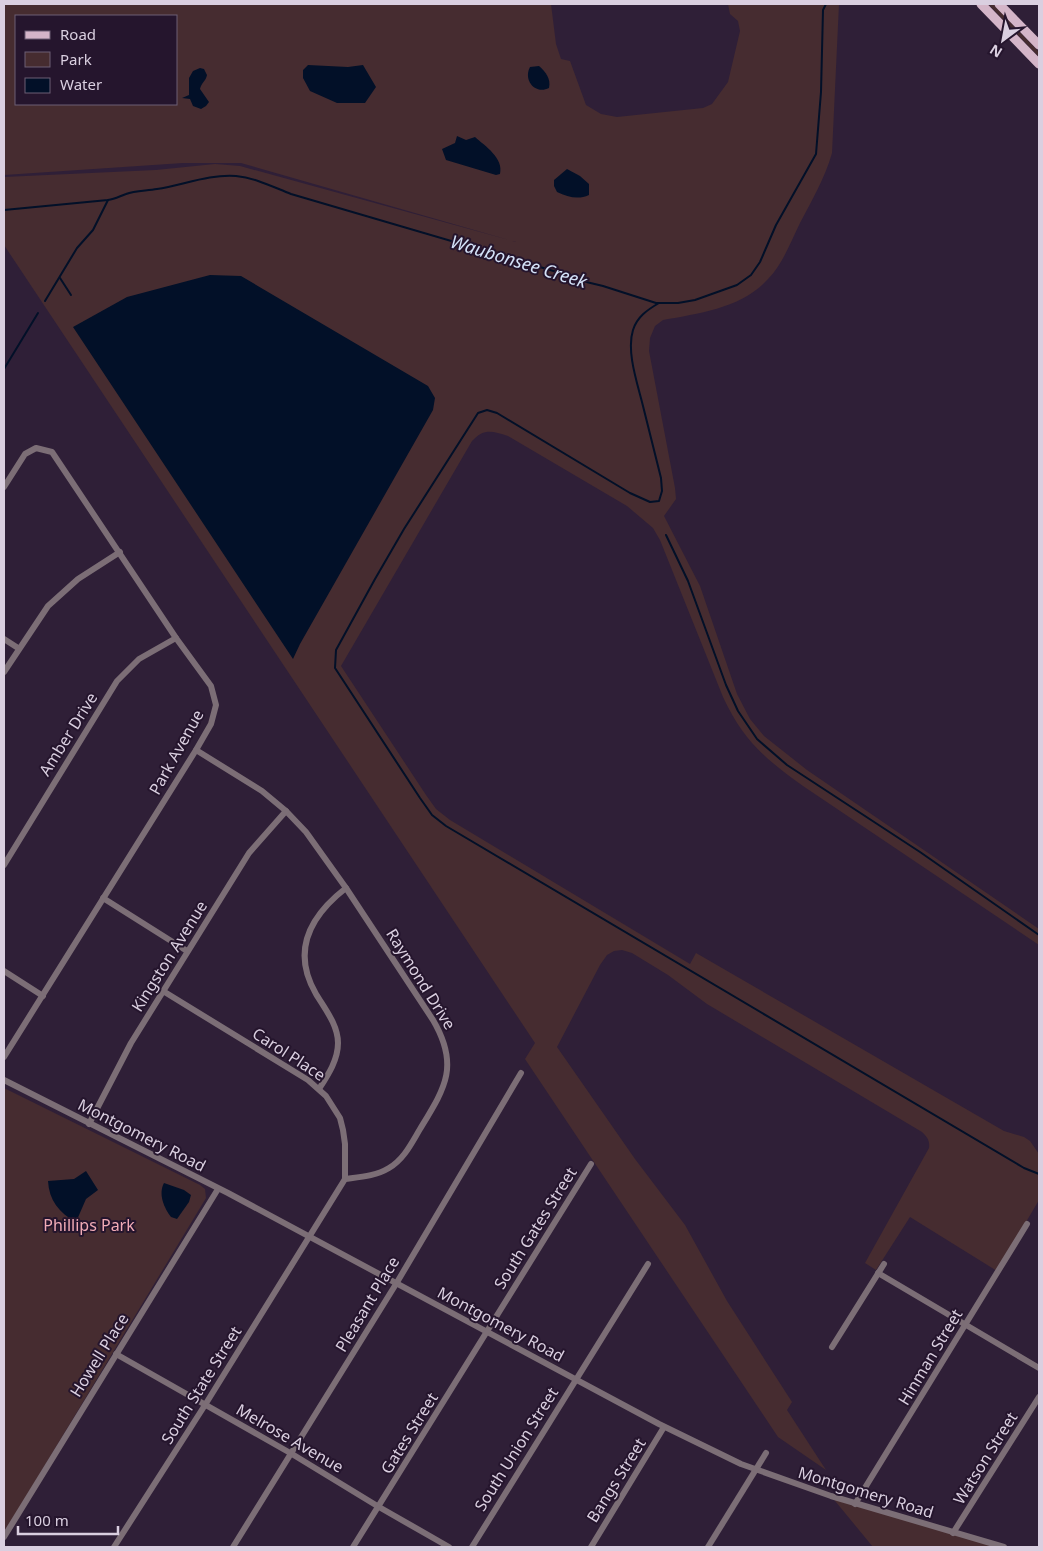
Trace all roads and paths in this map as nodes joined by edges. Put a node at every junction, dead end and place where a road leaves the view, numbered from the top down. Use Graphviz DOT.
graph roads {
  1 [pos="981,4"];
  2 [pos="999,4"];
  3 [pos="1039,45"];
  4 [pos="1039,64"];
  5 [pos="4,487"];
  6 [pos="120,552"];
  7 [pos="176,638"];
  8 [pos="4,639"];
  9 [pos="18,648"];
  10 [pos="4,672"];
  11 [pos="196,750"];
  12 [pos="286,811"];
  13 [pos="4,865"];
  14 [pos="346,888"];
  15 [pos="103,898"];
  16 [pos="188,951"];
  17 [pos="4,971"];
  18 [pos="163,991"];
  19 [pos="43,996"];
  20 [pos="4,1057"];
  21 [pos="521,1073"];
  22 [pos="4,1080"];
  23 [pos="319,1089"];
  24 [pos="89,1124"];
  25 [pos="591,1164"];
  26 [pos="345,1178"];
  27 [pos="218,1189"];
  28 [pos="1027,1224"];
  29 [pos="309,1236"];
  30 [pos="648,1264"];
  31 [pos="884,1264"];
  32 [pos="878,1272"];
  33 [pos="396,1284"];
  34 [pos="966,1324"];
  35 [pos="487,1332"];
  36 [pos="832,1347"];
  37 [pos="116,1354"];
  38 [pos="1039,1368"];
  39 [pos="576,1380"];
  40 [pos="1039,1397"];
  41 [pos="205,1405"];
  42 [pos="664,1427"];
  43 [pos="766,1452"];
  44 [pos="292,1454"];
  45 [pos="755,1470"];
  46 [pos="855,1504"];
  47 [pos="379,1507"];
  48 [pos="953,1533"];
  49 [pos="4,1537"];
  50 [pos="114,1547"];
  51 [pos="234,1547"];
  52 [pos="354,1547"];
  53 [pos="449,1547"];
  54 [pos="472,1547"];
  55 [pos="590,1547"];
  56 [pos="708,1547"];
  57 [pos="1004,1547"];
  1 -- 4 [label="main road"];
  2 -- 3 [label="main road"];
  5 -- 6 [label="street, Park Avenue"];
  6 -- 7 [label="street, Park Avenue"];
  6 -- 9 [label="street"];
  7 -- 11 [label="street, Park Avenue"];
  7 -- 13 [label="street, Amber Drive"];
  8 -- 9 [label="street"];
  9 -- 10 [label="street"];
  11 -- 12 [label="street, Raymond Drive"];
  11 -- 15 [label="street, Park Avenue"];
  12 -- 14 [label="street, Raymond Drive"];
  12 -- 16 [label="street, Kingston Avenue"];
  14 -- 23 [label="street"];
  14 -- 26 [label="street, Raymond Drive"];
  15 -- 16 [label="street"];
  15 -- 19 [label="street, Park Avenue"];
  16 -- 18 [label="street, Kingston Avenue"];
  17 -- 19 [label="street"];
  18 -- 23 [label="street, Carol Place"];
  18 -- 24 [label="street, Kingston Avenue"];
  19 -- 20 [label="street, Park Avenue"];
  21 -- 33 [label="street, Pleasant Place"];
  22 -- 24 [label="street, Montgomery Road"];
  23 -- 26 [label="street, Carol Place"];
  24 -- 27 [label="street, Montgomery Road"];
  25 -- 35 [label="street, South Gates Street"];
  26 -- 29 [label="street"];
  27 -- 29 [label="street, Montgomery Road"];
  27 -- 37 [label="street, Howell Place"];
  28 -- 34 [label="street, Hinman Street"];
  29 -- 33 [label="street, Montgomery Road"];
  29 -- 41 [label="street, South State Street"];
  30 -- 39 [label="street, South Union Street"];
  31 -- 32 [label="street"];
  32 -- 34 [label="street"];
  32 -- 36 [label="street"];
  33 -- 35 [label="street, Montgomery Road"];
  33 -- 44 [label="street, Pleasant Place"];
  34 -- 38 [label="street"];
  34 -- 46 [label="street, Hinman Street"];
  35 -- 39 [label="street, Montgomery Road"];
  35 -- 47 [label="street, Gates Street"];
  37 -- 41 [label="street, Melrose Avenue"];
  37 -- 49 [label="street, Howell Place"];
  39 -- 42 [label="street, Montgomery Road"];
  39 -- 54 [label="street, South Union Street"];
  40 -- 48 [label="street, Watson Street"];
  41 -- 44 [label="street, Melrose Avenue"];
  41 -- 50 [label="street, South State Street"];
  42 -- 45 [label="street, Montgomery Road"];
  42 -- 55 [label="street, Bangs Street"];
  43 -- 45 [label="street"];
  44 -- 47 [label="street, Melrose Avenue"];
  44 -- 51 [label="street, Pleasant Place"];
  45 -- 46 [label="street, Montgomery Road"];
  45 -- 56 [label="street"];
  46 -- 48 [label="street, Montgomery Road"];
  47 -- 52 [label="street, Gates Street"];
  47 -- 53 [label="street, Melrose Avenue"];
  48 -- 57 [label="street, Montgomery Road"];
}
